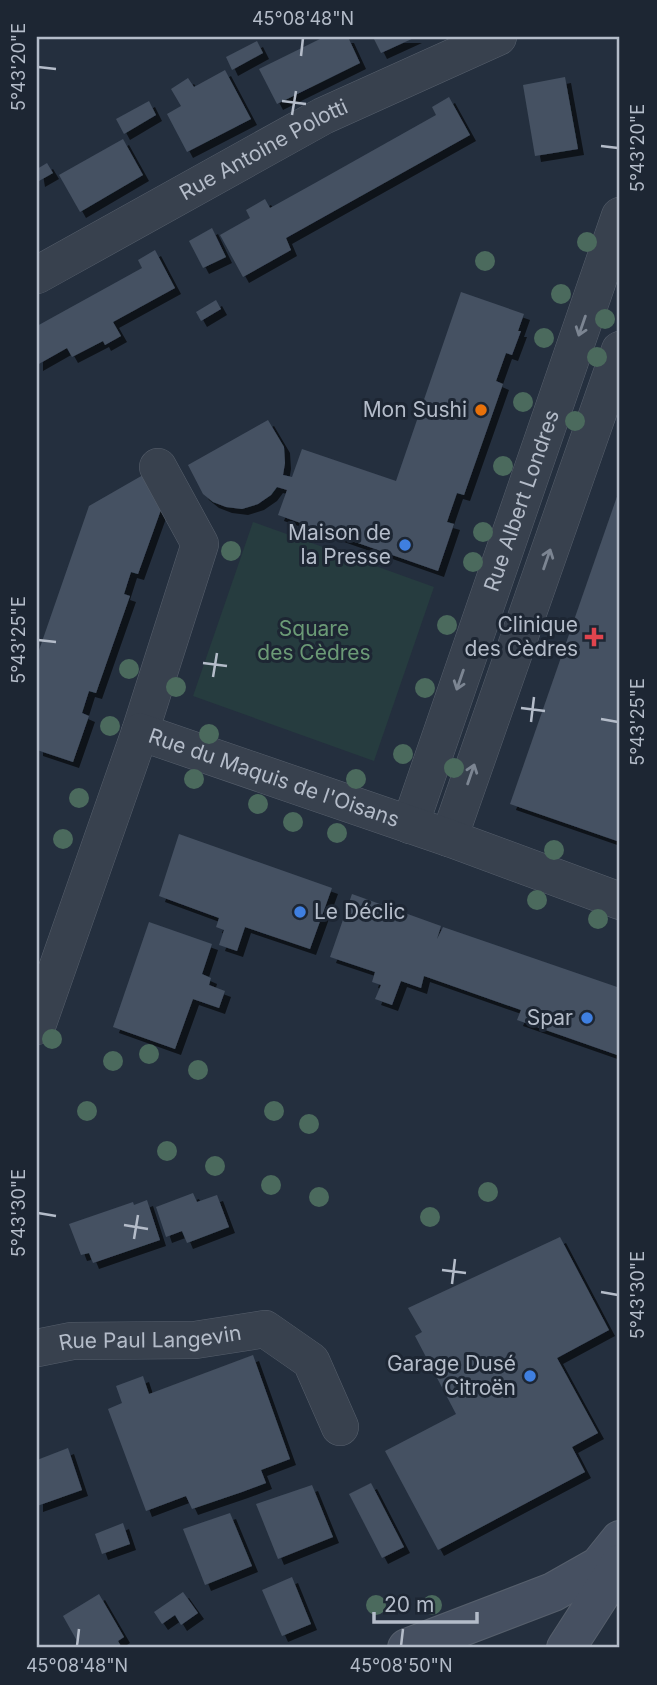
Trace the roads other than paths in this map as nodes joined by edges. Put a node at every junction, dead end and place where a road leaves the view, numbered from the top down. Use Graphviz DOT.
graph roads {
  1 [pos="498,37"];
  2 [pos="620,216"];
  3 [pos="37,275"];
  4 [pos="609,283"];
  5 [pos="620,350"];
  6 [pos="158,467"];
  7 [pos="140,732"];
  8 [pos="410,825"];
  9 [pos="449,838"];
  10 [pos="620,901"];
  11 [pos="37,1026"];
  12 [pos="37,1348"];
  13 [pos="340,1427"];
  14 [pos="620,1540"];
  15 [pos="620,1564"];
  16 [pos="620,1605"];
  17 [pos="505,1610"];
  18 [pos="567,1647"];
  19 [pos="407,1648"];
  1 -- 3 [label="street, Rue Antoine Polotti"];
  2 -- 4 [label="street, Rue Albert Londres"];
  4 -- 8 [label="street, Rue Albert Londres, one-way"];
  9 -- 5 [label="street, Rue Albert Londres, one-way"];
  6 -- 7 [label="street"];
  7 -- 8 [label="street, Rue du Maquis de l'Oisans"];
  7 -- 11 [label="street, Rue du Maquis de l'Oisans"];
  8 -- 9 [label="street, Rue du Maquis de l'Oisans"];
  9 -- 10 [label="street, Rue du Maquis de l'Oisans"];
  12 -- 13 [label="street, Rue Paul Langevin"];
  14 -- 17 [label="street"];
  15 -- 18 [label="street"];
  16 -- 18 [label="street"];
  17 -- 18 [label="street"];
  17 -- 19 [label="street"];
}
